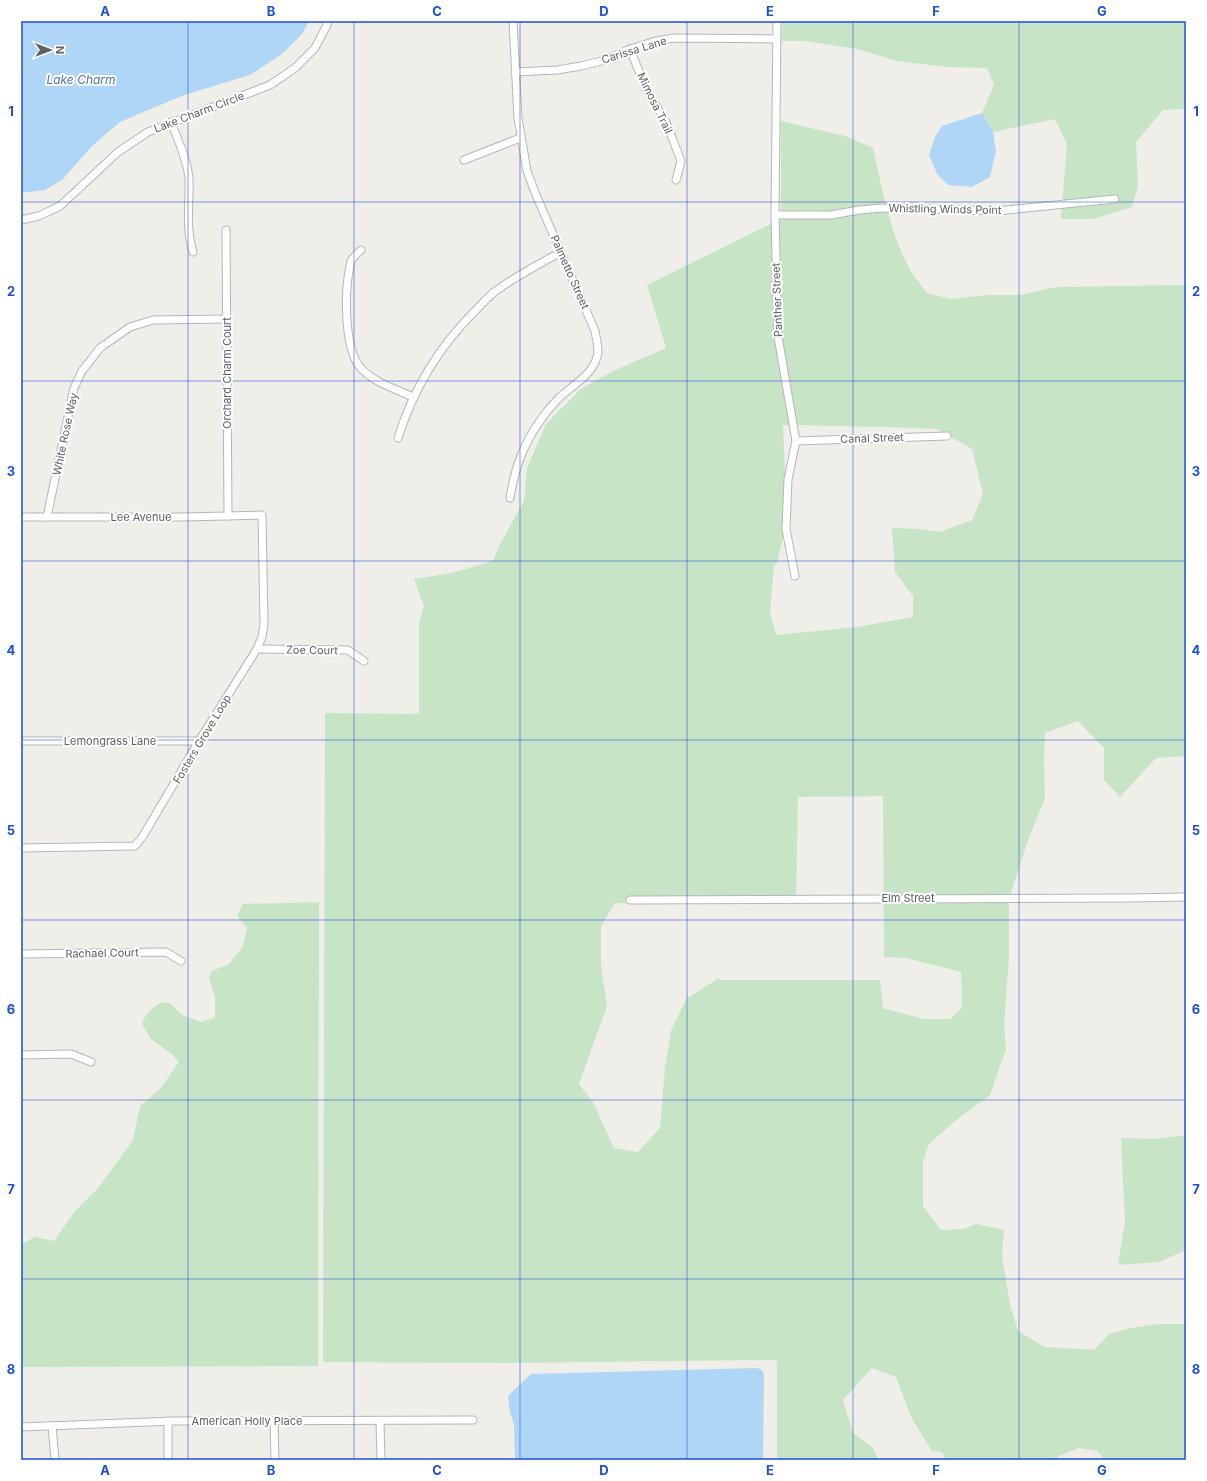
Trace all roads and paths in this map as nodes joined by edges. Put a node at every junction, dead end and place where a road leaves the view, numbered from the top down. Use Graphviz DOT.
graph roads {
  1 [pos="327,21"];
  2 [pos="513,21"];
  3 [pos="777,21"];
  4 [pos="777,39"];
  5 [pos="630,49"];
  6 [pos="515,72"];
  7 [pos="171,122"];
  8 [pos="520,138"];
  9 [pos="464,160"];
  10 [pos="676,180"];
  11 [pos="1115,200"];
  12 [pos="775,215"];
  13 [pos="21,220"];
  14 [pos="226,230"];
  15 [pos="361,250"];
  16 [pos="193,252"];
  17 [pos="561,252"];
  18 [pos="227,319"];
  19 [pos="413,397"];
  20 [pos="947,436"];
  21 [pos="398,438"];
  22 [pos="796,441"];
  23 [pos="510,498"];
  24 [pos="262,515"];
  25 [pos="228,516"];
  26 [pos="21,517"];
  27 [pos="47,517"];
  28 [pos="795,576"];
  29 [pos="257,649"];
  30 [pos="364,661"];
  31 [pos="21,741"];
  32 [pos="199,741"];
  33 [pos="21,848"];
  34 [pos="1186,897"];
  35 [pos="630,900"];
  36 [pos="21,954"];
  37 [pos="181,961"];
  38 [pos="21,1055"];
  39 [pos="91,1062"];
  40 [pos="473,1420"];
  41 [pos="168,1421"];
  42 [pos="274,1421"];
  43 [pos="380,1421"];
  44 [pos="52,1426"];
  45 [pos="21,1427"];
  46 [pos="55,1460"];
  47 [pos="168,1460"];
  48 [pos="275,1460"];
  49 [pos="382,1460"];
  1 -- 7 [label="street, Lake Charm Circle"];
  2 -- 6 [label="street, Palmetto Street"];
  3 -- 4 [label="street, Panther Street"];
  4 -- 5 [label="street, Carissa Lane"];
  4 -- 12 [label="street, Panther Street"];
  5 -- 6 [label="street, Carissa Lane"];
  5 -- 10 [label="street, Mimosa Trail"];
  6 -- 8 [label="street, Palmetto Street"];
  7 -- 13 [label="street, Lake Charm Circle"];
  7 -- 16 [label="street"];
  8 -- 9 [label="street"];
  8 -- 17 [label="street, Palmetto Street"];
  11 -- 12 [label="street, Whistling Winds Point"];
  12 -- 22 [label="street, Panther Street"];
  14 -- 18 [label="street, Orchard Charm Court"];
  15 -- 19 [label="street"];
  17 -- 19 [label="street"];
  17 -- 23 [label="street, Palmetto Street"];
  18 -- 25 [label="street, Orchard Charm Court"];
  18 -- 27 [label="street, White Rose Way"];
  19 -- 21 [label="street"];
  20 -- 22 [label="street, Canal Street"];
  22 -- 28 [label="street, Panther Street"];
  24 -- 25 [label="street, Lee Avenue"];
  24 -- 29 [label="street, Fosters Grove Loop"];
  25 -- 27 [label="street, Lee Avenue"];
  26 -- 27 [label="street, Lee Avenue"];
  29 -- 30 [label="street, Zoe Court"];
  29 -- 32 [label="street, Fosters Grove Loop"];
  31 -- 32 [label="street, Lemongrass Lane"];
  32 -- 33 [label="street, Fosters Grove Loop"];
  34 -- 35 [label="street, Elm Street"];
  36 -- 37 [label="street, Rachael Court"];
  38 -- 39 [label="street"];
  40 -- 43 [label="street, American Holly Place"];
  41 -- 42 [label="street, American Holly Place"];
  41 -- 44 [label="street, American Holly Place"];
  41 -- 47 [label="street"];
  42 -- 43 [label="street, American Holly Place"];
  42 -- 48 [label="street"];
  43 -- 49 [label="street"];
  44 -- 45 [label="street, American Holly Place"];
  44 -- 46 [label="street"];
}
